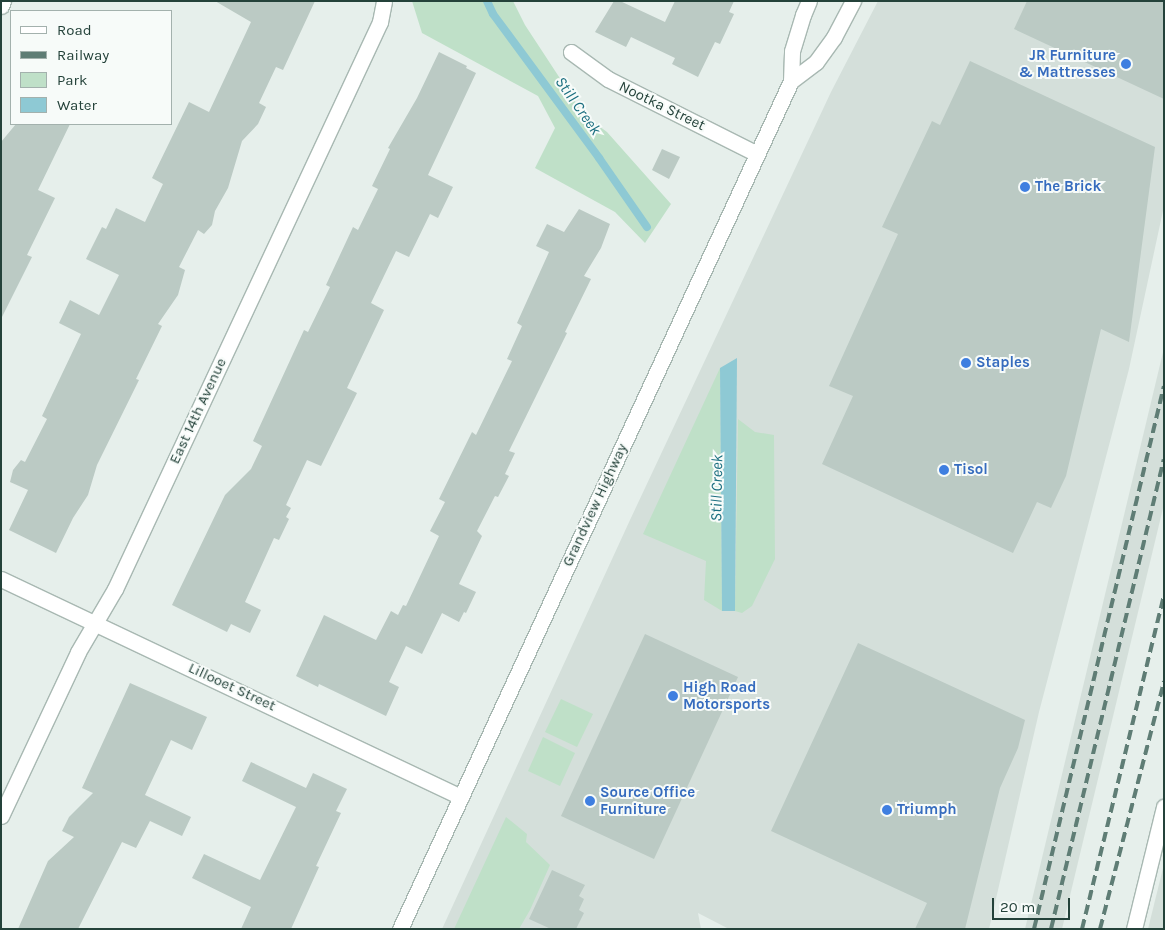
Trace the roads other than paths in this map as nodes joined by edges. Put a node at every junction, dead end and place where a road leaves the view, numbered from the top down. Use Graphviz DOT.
graph roads {
  1 [pos="3,1"];
  2 [pos="384,1"];
  3 [pos="809,1"];
  4 [pos="854,1"];
  5 [pos="1,6"];
  6 [pos="571,52"];
  7 [pos="791,82"];
  8 [pos="757,154"];
  9 [pos="1,579"];
  10 [pos="96,622"];
  11 [pos="461,797"];
  12 [pos="1164,807"];
  13 [pos="1,816"];
  14 [pos="400,929"];
  15 [pos="1134,929"];
  1 -- 5 [label="street"];
  2 -- 10 [label="street, East 14th Avenue"];
  3 -- 7 [label="street, Grandview Highway"];
  4 -- 7 [label="street, Grandview Highway"];
  6 -- 8 [label="street, Nootka Street"];
  7 -- 8 [label="street, Grandview Highway"];
  8 -- 11 [label="street, Grandview Highway"];
  9 -- 10 [label="street, Lillooet Street"];
  10 -- 11 [label="street, Lillooet Street"];
  10 -- 13 [label="street, East 14th Avenue"];
  11 -- 14 [label="street, Grandview Highway"];
  12 -- 15 [label="street"];
}
